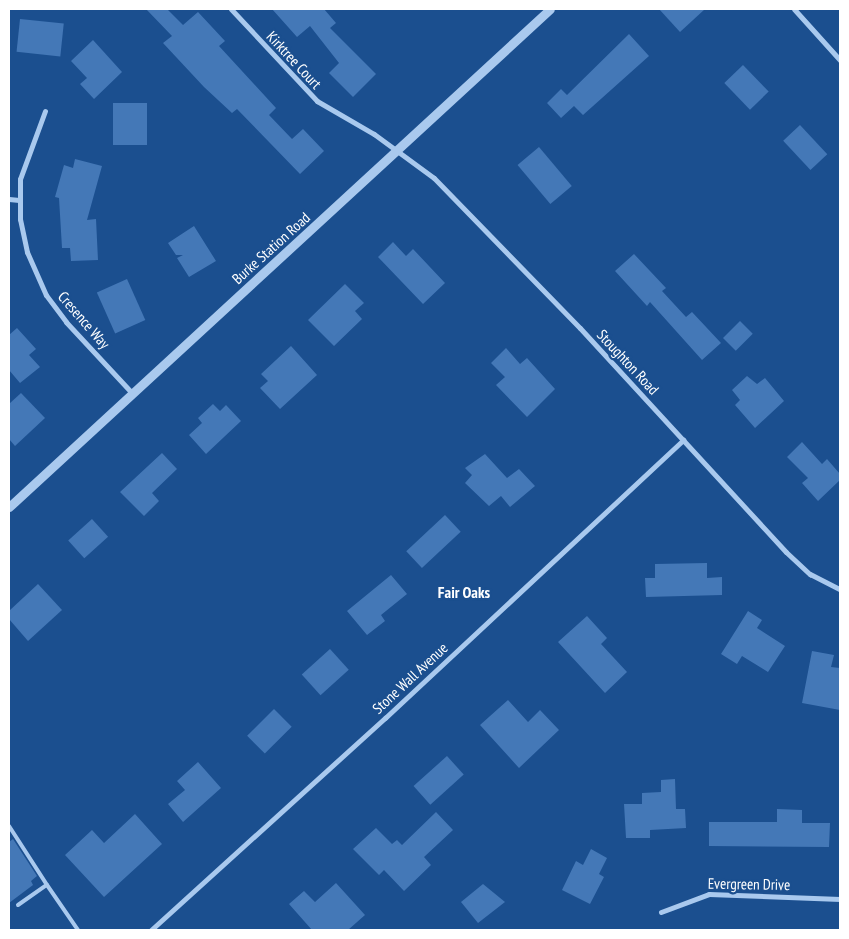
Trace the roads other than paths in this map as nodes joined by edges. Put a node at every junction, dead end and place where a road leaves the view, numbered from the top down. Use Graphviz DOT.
graph roads {
  1 [pos="231,9"];
  2 [pos="550,9"];
  3 [pos="794,9"];
  4 [pos="840,60"];
  5 [pos="45,111"];
  6 [pos="397,151"];
  7 [pos="9,199"];
  8 [pos="19,200"];
  9 [pos="132,394"];
  10 [pos="683,440"];
  11 [pos="9,507"];
  12 [pos="840,589"];
  13 [pos="9,826"];
  14 [pos="47,885"];
  15 [pos="840,899"];
  16 [pos="18,905"];
  17 [pos="661,912"];
  18 [pos="78,930"];
  19 [pos="151,930"];
  1 -- 6 [label="street, Kirktree Court"];
  2 -- 6 [label="street, Burke Station Road"];
  3 -- 4 [label="street"];
  5 -- 8 [label="street, Cresence Way"];
  6 -- 9 [label="street, Burke Station Road"];
  6 -- 10 [label="street, Stoughton Road"];
  7 -- 8 [label="street"];
  8 -- 9 [label="street, Cresence Way"];
  9 -- 11 [label="street, Burke Station Road"];
  10 -- 12 [label="street, Stoughton Road"];
  10 -- 19 [label="street, Stone Wall Avenue"];
  13 -- 14 [label="lane"];
  14 -- 16 [label="lane"];
  14 -- 18 [label="lane"];
  15 -- 17 [label="street, Evergreen Drive"];
}
